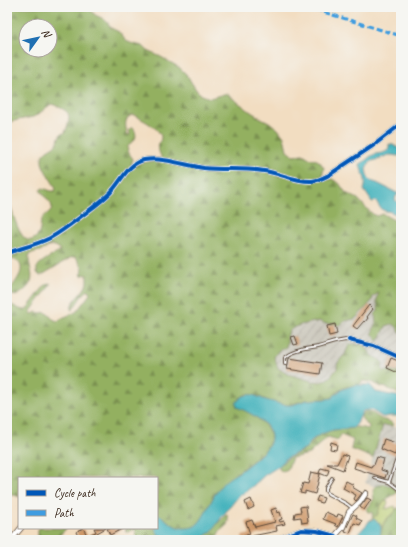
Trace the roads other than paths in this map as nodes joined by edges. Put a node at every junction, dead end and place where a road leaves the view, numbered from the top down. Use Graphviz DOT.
graph roads {
  1 [pos="401,124"];
  2 [pos="7,253"];
  3 [pos="350,340"];
  4 [pos="401,358"];
  5 [pos="285,364"];
  6 [pos="401,452"];
  7 [pos="332,478"];
  8 [pos="375,478"];
  9 [pos="390,482"];
  10 [pos="401,491"];
  11 [pos="366,493"];
  12 [pos="352,508"];
  13 [pos="20,529"];
  14 [pos="335,538"];
  15 [pos="11,540"];
  16 [pos="275,540"];
  1 -- 2 [label="street"];
  3 -- 4 [label="street"];
  3 -- 5 [label="lane"];
  6 -- 9 [label="lane"];
  7 -- 12 [label="lane"];
  8 -- 9 [label="lane"];
  9 -- 10 [label="lane"];
  11 -- 12 [label="street"];
  12 -- 14 [label="street"];
  13 -- 15 [label="street"];
  14 -- 16 [label="street"];
}
